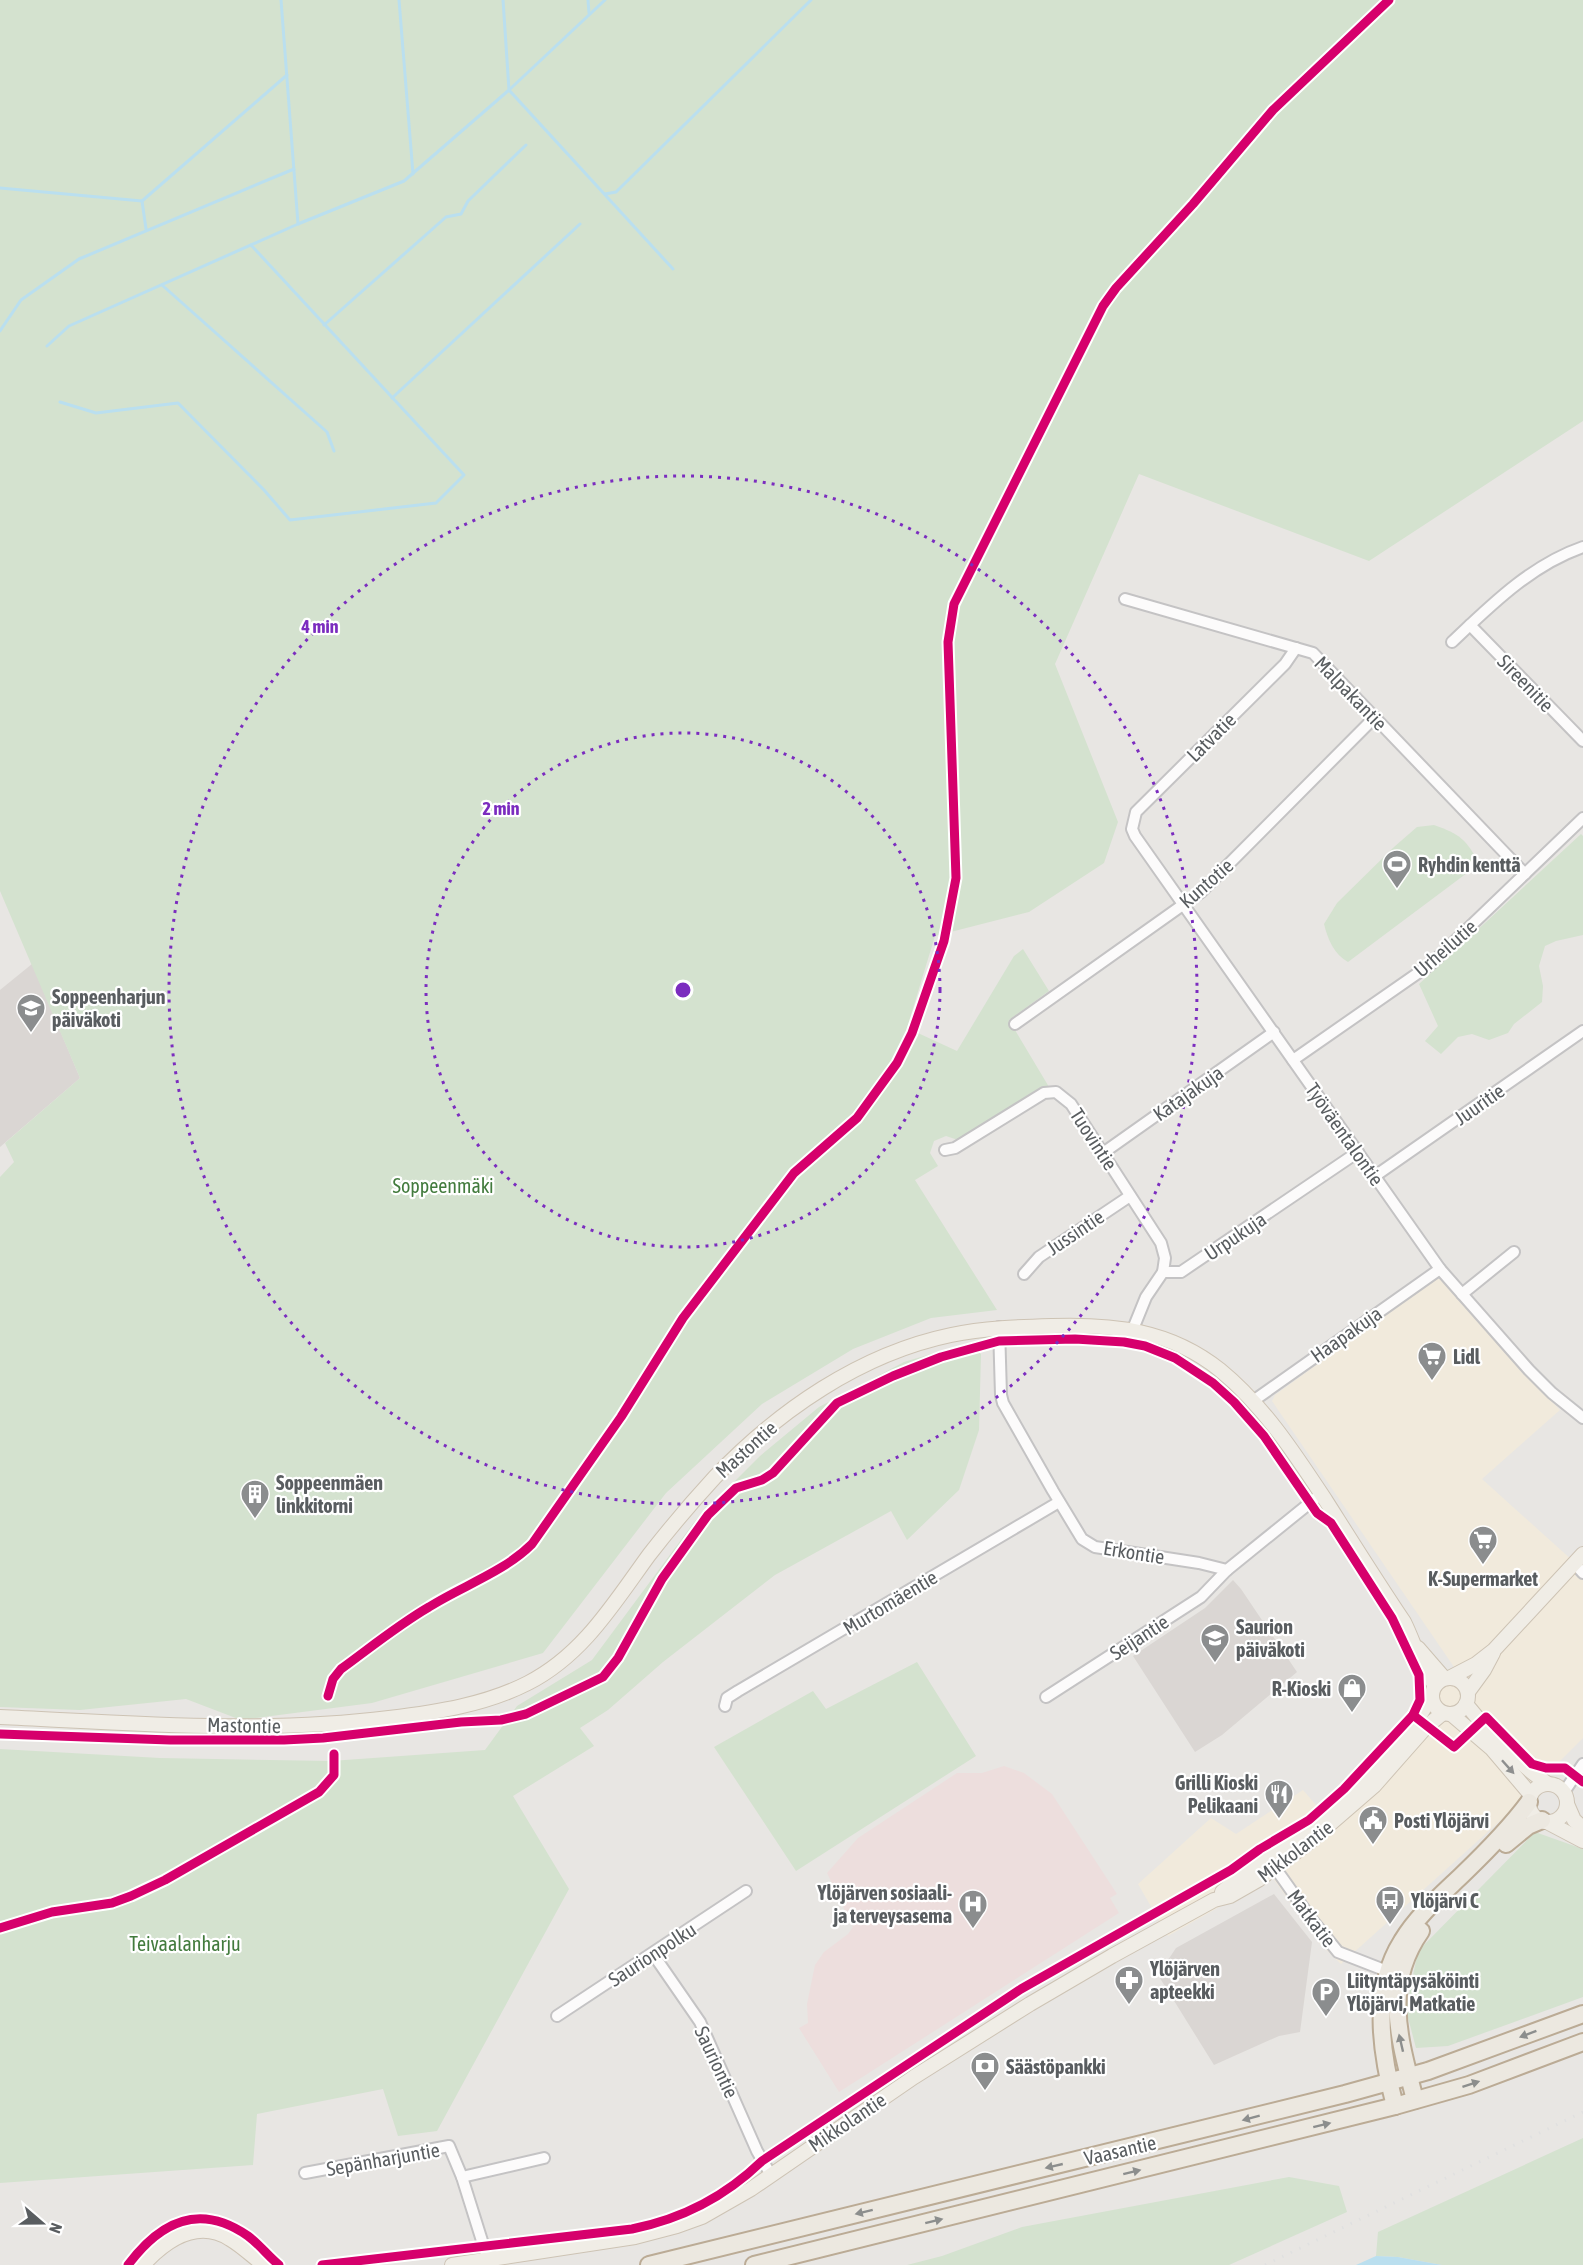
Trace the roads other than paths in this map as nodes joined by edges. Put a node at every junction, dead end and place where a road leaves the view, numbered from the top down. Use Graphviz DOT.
graph roads {
  1 [pos="1583,548"];
  2 [pos="1125,599"];
  3 [pos="1470,625"];
  4 [pos="1452,642"];
  5 [pos="1296,648"];
  6 [pos="1375,717"];
  7 [pos="1583,741"];
  8 [pos="1583,818"];
  9 [pos="1132,829"];
  10 [pos="1525,874"];
  11 [pos="1184,904"];
  12 [pos="1015,1024"];
  13 [pos="1583,1031"];
  14 [pos="1274,1032"];
  15 [pos="1293,1060"];
  16 [pos="945,1150"];
  17 [pos="1358,1152"];
  18 [pos="1103,1153"];
  19 [pos="1375,1176"];
  20 [pos="1130,1196"];
  21 [pos="1514,1252"];
  22 [pos="1440,1269"];
  23 [pos="1163,1272"];
  24 [pos="1024,1274"];
  25 [pos="1462,1294"];
  26 [pos="999,1328"];
  27 [pos="1133,1329"];
  28 [pos="1253,1401"];
  29 [pos="1583,1418"];
  30 [pos="1321,1494"];
  31 [pos="1059,1502"];
  32 [pos="1580,1564"];
  33 [pos="1227,1570"];
  34 [pos="1494,1650"];
  35 [pos="1440,1684"];
  36 [pos="1046,1697"];
  37 [pos="1467,1698"];
  38 [pos="725,1706"];
  39 [pos="1447,1714"];
  40 [pos="0,1717"];
  41 [pos="1583,1764"];
  42 [pos="1548,1784"];
  43 [pos="1565,1798"];
  44 [pos="1530,1799"];
  45 [pos="1543,1821"];
  46 [pos="1583,1828"];
  47 [pos="1583,1841"];
  48 [pos="1272,1863"];
  49 [pos="746,1891"];
  50 [pos="653,1954"];
  51 [pos="1394,1973"];
  52 [pos="1583,2014"];
  53 [pos="557,2016"];
  54 [pos="1583,2042"];
  55 [pos="1409,2076"];
  56 [pos="1388,2082"];
  57 [pos="1415,2100"];
  58 [pos="1395,2106"];
  59 [pos="544,2158"];
  60 [pos="305,2173"];
  61 [pos="771,2175"];
  62 [pos="462,2177"];
  63 [pos="488,2259"];
  64 [pos="143,2265"];
  65 [pos="264,2265"];
  66 [pos="452,2265"];
  67 [pos="650,2265"];
  68 [pos="754,2265"];
  1 -- 3 [label="street"];
  2 -- 5 [label="street, Malpakantie"];
  3 -- 4 [label="street"];
  3 -- 7 [label="street, Sireenitie"];
  5 -- 6 [label="street, Malpakantie"];
  5 -- 9 [label="street, Latvatie"];
  6 -- 10 [label="street, Malpakantie"];
  6 -- 11 [label="street, Kuntotie"];
  8 -- 10 [label="street, Urheilutie"];
  9 -- 11 [label="street, Työväentalontie"];
  10 -- 15 [label="street, Urheilutie"];
  11 -- 12 [label="street, Kuntotie"];
  11 -- 14 [label="street, Työväentalontie"];
  13 -- 19 [label="street, Juuritie"];
  14 -- 15 [label="street, Työväentalontie"];
  14 -- 18 [label="street, Katajakuja"];
  15 -- 17 [label="street, Työväentalontie"];
  16 -- 18 [label="street, Tuovintie"];
  17 -- 19 [label="street, Työväentalontie"];
  17 -- 23 [label="street, Urpukuja"];
  18 -- 20 [label="street, Tuovintie"];
  19 -- 22 [label="street, Työväentalontie"];
  20 -- 23 [label="street, Tuovintie"];
  20 -- 24 [label="street, Jussintie"];
  21 -- 25 [label="street"];
  22 -- 25 [label="street, Työväentalontie"];
  22 -- 28 [label="street, Haapakuja"];
  23 -- 27 [label="street"];
  25 -- 29 [label="street, Työväentalontie"];
  26 -- 27 [label="main road, Mastontie"];
  26 -- 31 [label="street, Erkontie"];
  26 -- 40 [label="main road, Mastontie"];
  27 -- 28 [label="main road, Mastontie"];
  28 -- 30 [label="main road, Mastontie"];
  30 -- 33 [label="street"];
  30 -- 35 [label="main road, Mastontie"];
  31 -- 33 [label="street, Erkontie"];
  31 -- 38 [label="street, Murtomäentie"];
  32 -- 34 [label="main road"];
  33 -- 36 [label="street, Seijantie"];
  34 -- 35 [label="main road"];
  34 -- 37 [label="main road"];
  35 -- 37 [label="main road"];
  35 -- 39 [label="main road"];
  35 -- 48 [label="main road, Mikkolantie"];
  37 -- 39 [label="main road"];
  37 -- 42 [label="main road"];
  39 -- 44 [label="main road, one-way"];
  39 -- 48 [label="main road, Mikkolantie"];
  41 -- 43 [label="street"];
  42 -- 43 [label="main road"];
  42 -- 44 [label="main road"];
  43 -- 45 [label="main road"];
  43 -- 46 [label="main road"];
  44 -- 45 [label="main road"];
  44 -- 51 [label="highway"];
  45 -- 47 [label="main road"];
  45 -- 51 [label="highway"];
  48 -- 51 [label="street, Matkatie"];
  48 -- 61 [label="main road, Mikkolantie"];
  49 -- 50 [label="street, Saurionpolku"];
  50 -- 53 [label="street, Saurionpolku"];
  50 -- 61 [label="street, Sauriontie"];
  55 -- 51 [label="highway, one-way"];
  51 -- 56 [label="highway"];
  52 -- 55 [label="highway, Vaasantie, one-way"];
  57 -- 54 [label="highway, Vaasantie, one-way"];
  55 -- 56 [label="highway, Vaasantie"];
  55 -- 57 [label="highway"];
  56 -- 58 [label="highway"];
  56 -- 67 [label="highway, Vaasantie, one-way"];
  57 -- 58 [label="highway, Vaasantie"];
  68 -- 58 [label="highway, Vaasantie, one-way"];
  59 -- 62 [label="street"];
  60 -- 62 [label="street, Sepänharjuntie"];
  61 -- 63 [label="main road, Mikkolantie"];
  62 -- 63 [label="street, Sepänharjuntie"];
  63 -- 66 [label="main road, Mikkolantie"];
  64 -- 65 [label="main road"];
}
